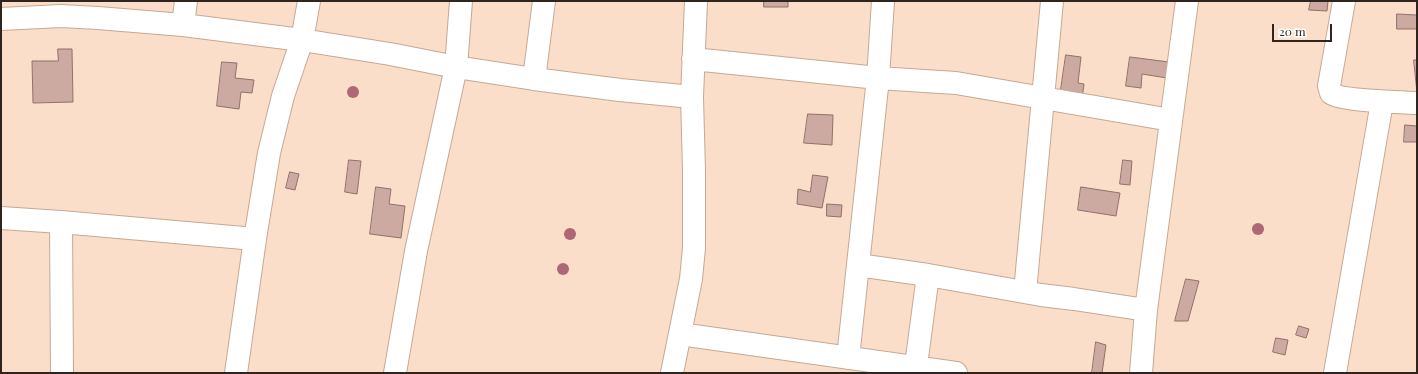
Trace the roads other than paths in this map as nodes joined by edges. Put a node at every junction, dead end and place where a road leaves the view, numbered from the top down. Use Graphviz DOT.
graph roads {
  1 [pos="83,1"];
  2 [pos="186,1"];
  3 [pos="309,1"];
  4 [pos="461,1"];
  5 [pos="544,1"];
  6 [pos="696,1"];
  7 [pos="883,1"];
  8 [pos="1052,1"];
  9 [pos="1187,1"];
  10 [pos="1344,1"];
  11 [pos="98,18"];
  12 [pos="1,19"];
  13 [pos="183,25"];
  14 [pos="302,40"];
  15 [pos="693,59"];
  16 [pos="456,67"];
  17 [pos="534,78"];
  18 [pos="878,78"];
  19 [pos="692,97"];
  20 [pos="1044,99"];
  21 [pos="1382,102"];
  22 [pos="1417,103"];
  23 [pos="1171,120"];
  24 [pos="1,218"];
  25 [pos="61,222"];
  26 [pos="255,239"];
  27 [pos="858,265"];
  28 [pos="928,276"];
  29 [pos="1025,292"];
  30 [pos="1146,310"];
  31 [pos="680,334"];
  32 [pos="848,358"];
  33 [pos="916,370"];
  34 [pos="62,373"];
  35 [pos="236,373"];
  36 [pos="395,373"];
  37 [pos="672,373"];
  38 [pos="956,373"];
  39 [pos="1141,373"];
  40 [pos="1335,373"];
  1 -- 11 [label="street"];
  2 -- 13 [label="street"];
  3 -- 14 [label="street"];
  4 -- 16 [label="street"];
  5 -- 17 [label="street"];
  6 -- 15 [label="street"];
  7 -- 18 [label="street"];
  8 -- 20 [label="street"];
  9 -- 23 [label="street"];
  10 -- 21 [label="street"];
  11 -- 12 [label="street"];
  11 -- 13 [label="street"];
  13 -- 14 [label="street"];
  14 -- 16 [label="street"];
  14 -- 26 [label="street"];
  15 -- 18 [label="street"];
  15 -- 19 [label="street"];
  16 -- 17 [label="street"];
  16 -- 36 [label="street"];
  17 -- 19 [label="street"];
  18 -- 20 [label="street"];
  18 -- 27 [label="street"];
  19 -- 31 [label="street"];
  20 -- 23 [label="street"];
  20 -- 29 [label="street"];
  21 -- 22 [label="street"];
  21 -- 40 [label="street"];
  23 -- 30 [label="street"];
  24 -- 25 [label="street"];
  25 -- 26 [label="street"];
  25 -- 34 [label="street"];
  26 -- 35 [label="street"];
  27 -- 28 [label="street"];
  27 -- 32 [label="street"];
  28 -- 29 [label="street"];
  28 -- 33 [label="street"];
  29 -- 30 [label="street"];
  30 -- 39 [label="street"];
  31 -- 32 [label="street"];
  31 -- 37 [label="street"];
  32 -- 33 [label="street"];
  33 -- 38 [label="street"];
}
